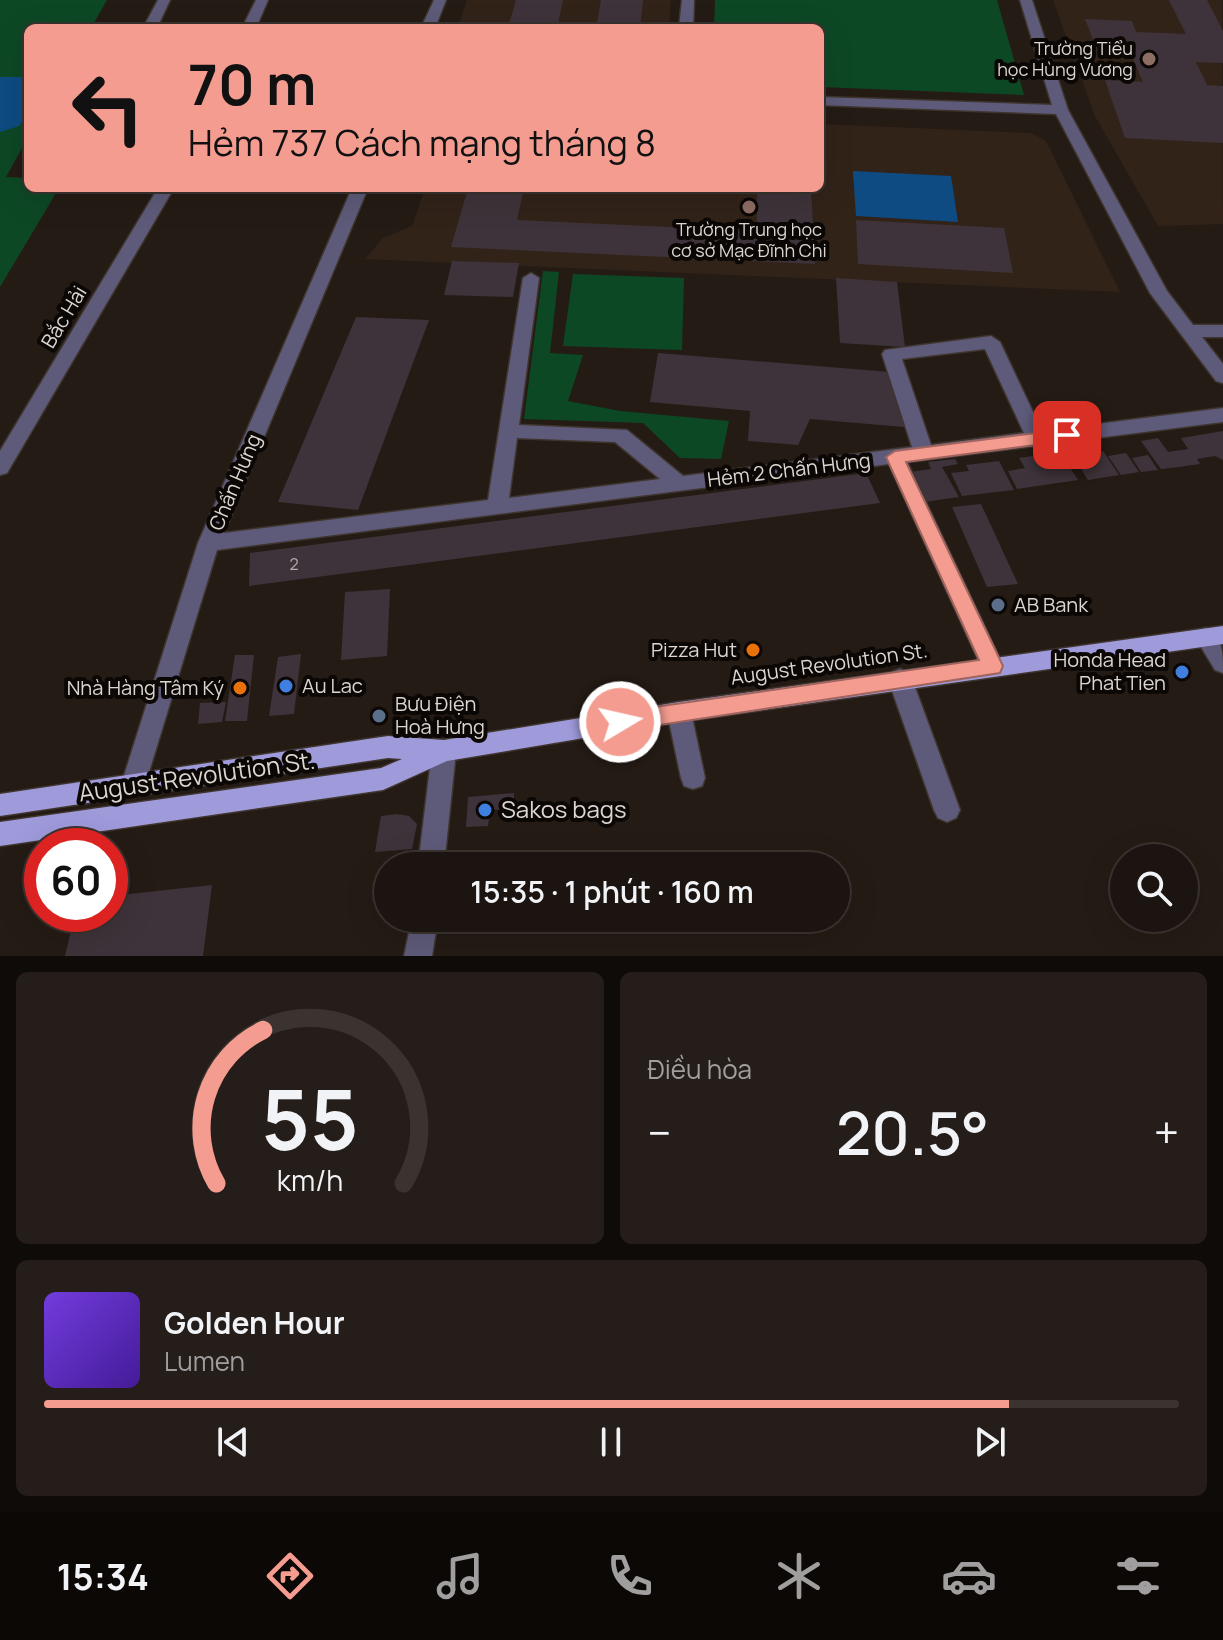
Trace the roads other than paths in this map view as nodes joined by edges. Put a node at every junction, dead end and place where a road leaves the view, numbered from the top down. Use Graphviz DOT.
graph roads {
  1 [pos="164,0"];
  2 [pos="262,0"];
  3 [pos="440,0"];
  4 [pos="688,0"];
  5 [pos="1026,0"];
  6 [pos="152,24"];
  7 [pos="251,24"];
  8 [pos="430,24"];
  9 [pos="686,24"];
  10 [pos="824,101"];
  11 [pos="1061,110"];
  12 [pos="164,192"];
  13 [pos="358,192"];
  14 [pos="531,278"];
  15 [pos="1188,331"];
  16 [pos="1223,331"];
  17 [pos="1223,377"];
  18 [pos="1223,415"];
  19 [pos="508,431"];
  20 [pos="1036,439"];
  21 [pos="924,453"];
  22 [pos="895,457"];
  23 [pos="0,468"];
  24 [pos="680,484"];
  25 [pos="497,507"];
  26 [pos="209,543"];
  27 [pos="1214,636"];
  28 [pos="1223,663"];
  29 [pos="992,666"];
  30 [pos="900,679"];
  31 [pos="679,712"];
  32 [pos="444,751"];
  33 [pos="693,778"];
  34 [pos="133,785"];
  35 [pos="0,805"];
  36 [pos="947,810"];
  37 [pos="0,834"];
  38 [pos="433,852"];
  39 [pos="422,932"];
  40 [pos="418,956"];
  1 -- 6 [label="street"];
  2 -- 7 [label="street"];
  3 -- 8 [label="street"];
  4 -- 9 [label="street"];
  5 -- 11 [label="street"];
  10 -- 11 [label="street"];
  11 -- 15 [label="street"];
  12 -- 23 [label="street, Bắc Hải"];
  13 -- 26 [label="street, Chấn Hưng"];
  14 -- 19 [label="street"];
  15 -- 16 [label="street"];
  15 -- 17 [label="street"];
  18 -- 20 [label="street, Hẻm 2 Chấn Hưng"];
  19 -- 24 [label="street"];
  19 -- 25 [label="street"];
  20 -- 21 [label="street, Hẻm 2 Chấn Hưng"];
  20 -- 21 [label="street"];
  21 -- 22 [label="street, Hẻm 2 Chấn Hưng"];
  22 -- 24 [label="street, Hẻm 2 Chấn Hưng"];
  22 -- 29 [label="street"];
  24 -- 25 [label="street, Hẻm 2 Chấn Hưng"];
  25 -- 26 [label="street, Hẻm 2 Chấn Hưng"];
  26 -- 34 [label="street, Chấn Hưng"];
  27 -- 28 [label="street"];
  27 -- 29 [label="main road, August Revolution St."];
  29 -- 30 [label="main road, August Revolution St."];
  30 -- 31 [label="main road, August Revolution St."];
  30 -- 36 [label="street"];
  31 -- 32 [label="main road, August Revolution St."];
  31 -- 33 [label="street"];
  32 -- 34 [label="main road, August Revolution St."];
  32 -- 37 [label="main road, August Revolution St."];
  32 -- 38 [label="street"];
  34 -- 35 [label="main road, August Revolution St."];
  39 -- 40 [label="street"];
}
